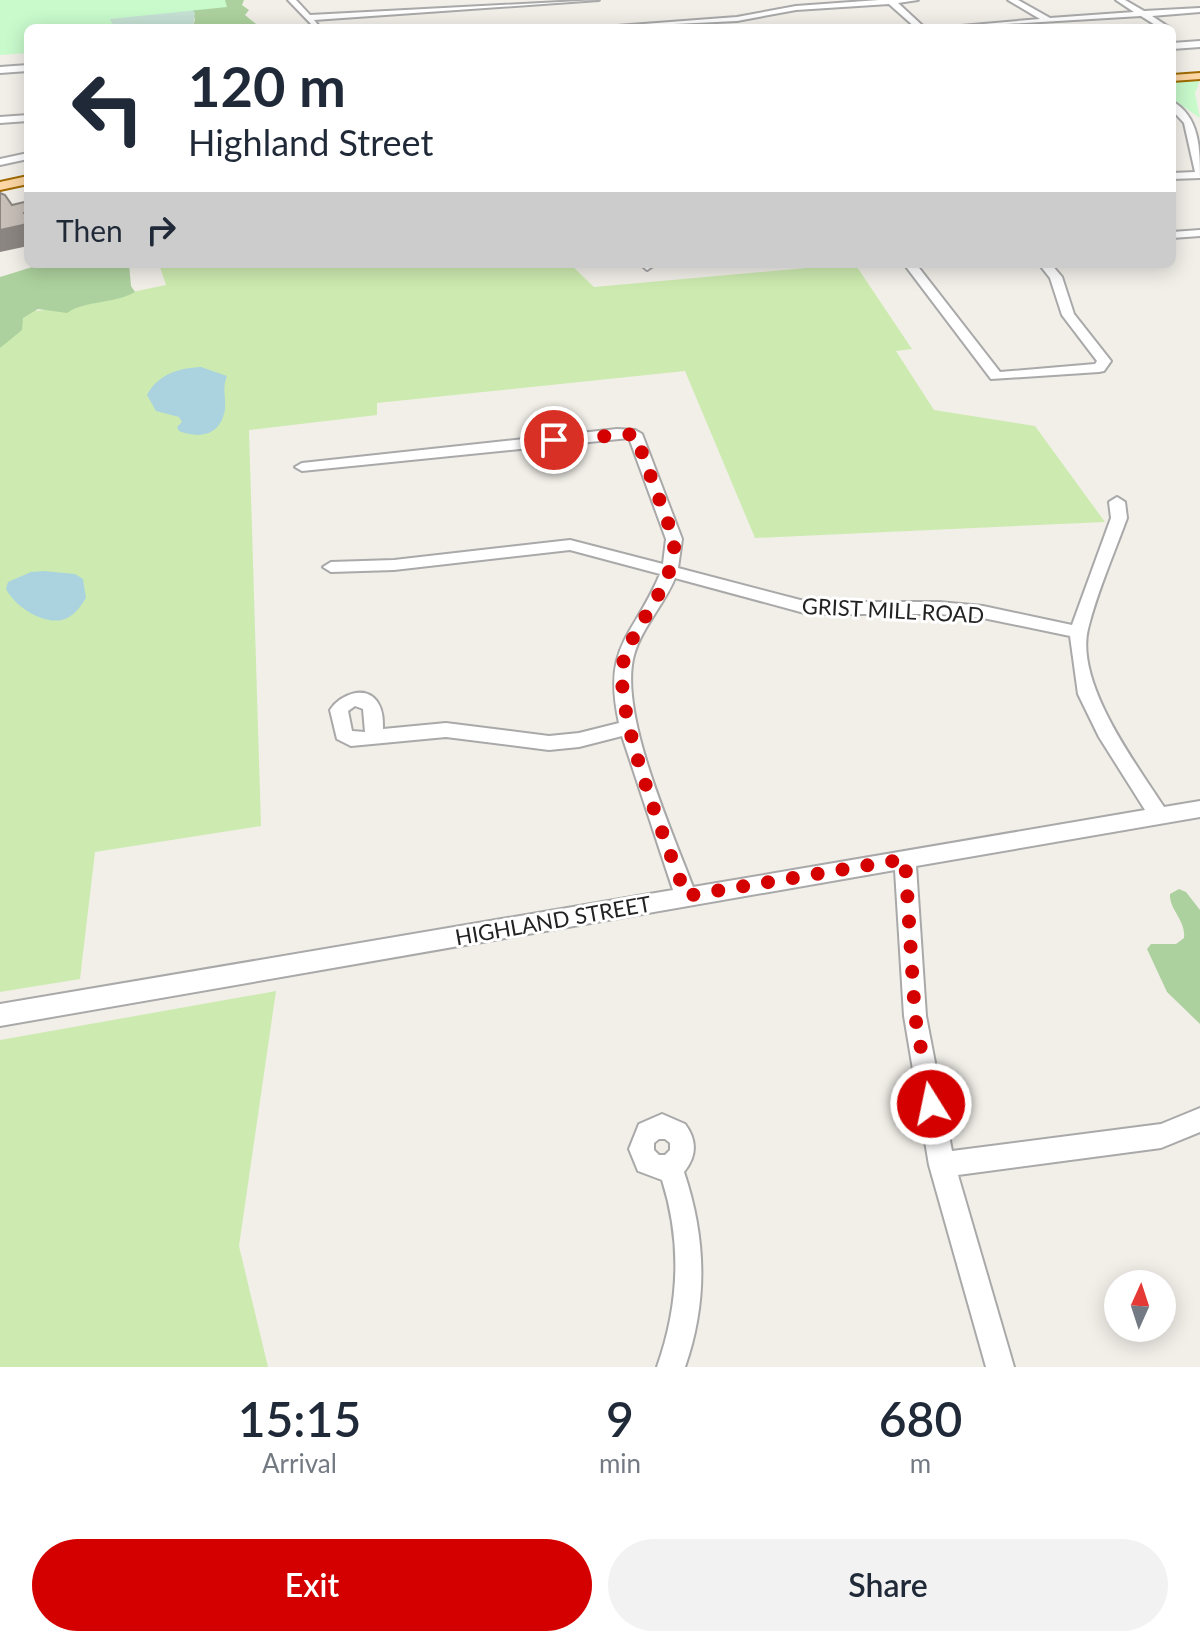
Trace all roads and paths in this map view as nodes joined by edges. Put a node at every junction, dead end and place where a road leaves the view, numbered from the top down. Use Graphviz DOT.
graph roads {
  1 [pos="292,0"];
  2 [pos="595,0"];
  3 [pos="914,0"];
  4 [pos="1012,0"];
  5 [pos="1120,0"];
  6 [pos="890,1"];
  7 [pos="1200,10"];
  8 [pos="1143,14"];
  9 [pos="308,18"];
  10 [pos="1048,20"];
  11 [pos="313,24"];
  12 [pos="718,24"];
  13 [pos="916,24"];
  14 [pos="995,24"];
  15 [pos="1054,24"];
  16 [pos="1159,24"];
  17 [pos="1182,37"];
  18 [pos="1198,42"];
  19 [pos="1176,45"];
  20 [pos="24,68"];
  21 [pos="0,70"];
  22 [pos="1200,76"];
  23 [pos="1176,78"];
  24 [pos="8,108"];
  25 [pos="1176,108"];
  26 [pos="24,118"];
  27 [pos="14,119"];
  28 [pos="0,120"];
  29 [pos="1176,122"];
  30 [pos="1189,122"];
  31 [pos="24,157"];
  32 [pos="0,162"];
  33 [pos="1200,174"];
  34 [pos="1176,176"];
  35 [pos="24,181"];
  36 [pos="0,186"];
  37 [pos="1200,233"];
  38 [pos="1176,235"];
  39 [pos="913,268"];
  40 [pos="1048,268"];
  41 [pos="302,467"];
  42 [pos="1117,502"];
  43 [pos="331,567"];
  44 [pos="669,572"];
  45 [pos="1078,632"];
  46 [pos="629,727"];
  47 [pos="375,737"];
  48 [pos="1200,809"];
  49 [pos="1158,815"];
  50 [pos="905,859"];
  51 [pos="686,896"];
  52 [pos="0,1015"];
  53 [pos="1200,1120"];
  54 [pos="942,1165"];
  55 [pos="670,1167"];
  56 [pos="671,1367"];
  57 [pos="1000,1367"];
  1 -- 9 [label="street"];
  2 -- 9 [label="street"];
  3 -- 6 [label="street"];
  4 -- 10 [label="street"];
  5 -- 8 [label="street"];
  6 -- 12 [label="street"];
  6 -- 13 [label="street"];
  7 -- 8 [label="street"];
  8 -- 10 [label="street"];
  8 -- 16 [label="street"];
  9 -- 11 [label="street"];
  10 -- 14 [label="street"];
  10 -- 15 [label="street"];
  17 -- 18 [label="street"];
  18 -- 19 [label="street"];
  20 -- 21 [label="street"];
  22 -- 23 [label="main road"];
  24 -- 27 [label="street"];
  25 -- 30 [label="street"];
  26 -- 27 [label="street"];
  27 -- 28 [label="street"];
  29 -- 30 [label="street"];
  30 -- 33 [label="street"];
  31 -- 32 [label="street"];
  33 -- 34 [label="street"];
  35 -- 36 [label="main road"];
  37 -- 38 [label="street"];
  39 -- 40 [label="street"];
  41 -- 44 [label="street"];
  42 -- 45 [label="street"];
  43 -- 44 [label="street, GRIST MILL ROAD"];
  44 -- 45 [label="street, GRIST MILL ROAD"];
  44 -- 46 [label="street"];
  45 -- 49 [label="street"];
  46 -- 47 [label="street"];
  46 -- 51 [label="street"];
  48 -- 49 [label="street, HIGHLAND STREET"];
  49 -- 50 [label="street, HIGHLAND STREET"];
  50 -- 51 [label="street, HIGHLAND STREET"];
  50 -- 54 [label="street"];
  51 -- 52 [label="street, HIGHLAND STREET"];
  53 -- 54 [label="street"];
  54 -- 57 [label="street"];
  55 -- 56 [label="street"];
}
